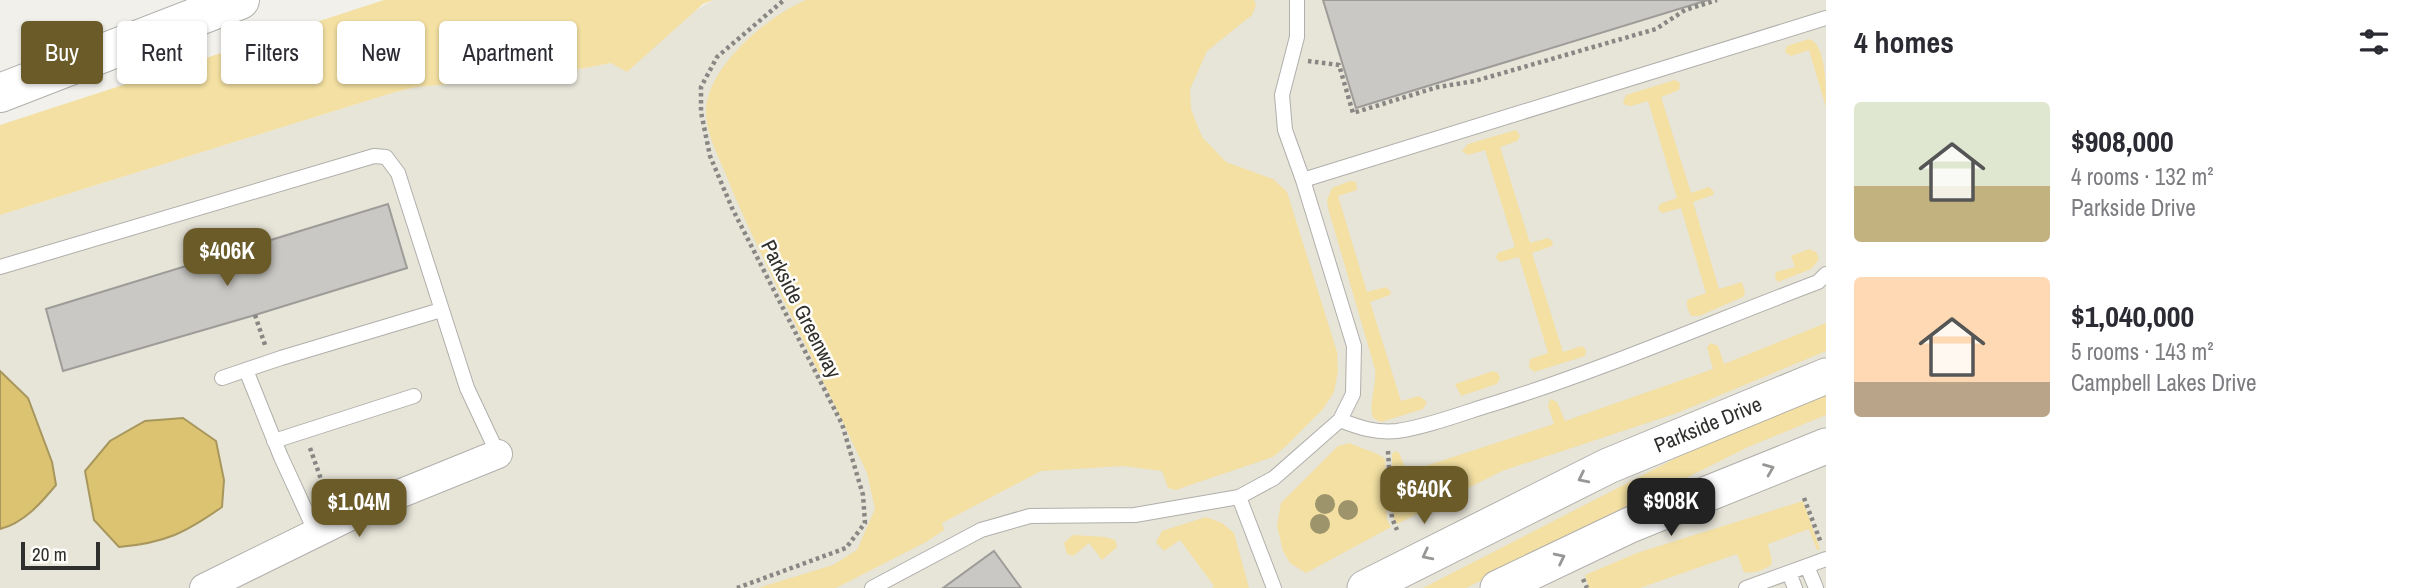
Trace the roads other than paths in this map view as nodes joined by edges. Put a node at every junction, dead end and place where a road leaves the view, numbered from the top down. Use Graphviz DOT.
graph roads {
  1 [pos="240,0"];
  2 [pos="1297,0"];
  3 [pos="1826,18"];
  4 [pos="0,72"];
  5 [pos="0,93"];
  6 [pos="1303,180"];
  7 [pos="0,267"];
  8 [pos="1826,274"];
  9 [pos="441,310"];
  10 [pos="246,370"];
  11 [pos="1826,376"];
  12 [pos="222,378"];
  13 [pos="414,396"];
  14 [pos="1340,420"];
  15 [pos="274,441"];
  16 [pos="1826,446"];
  17 [pos="498,454"];
  18 [pos="1239,497"];
  19 [pos="316,533"];
  20 [pos="1826,557"];
  21 [pos="1807,566"];
  22 [pos="1789,573"];
  23 [pos="204,588"];
  24 [pos="872,588"];
  25 [pos="1274,588"];
  26 [pos="1365,588"];
  27 [pos="1498,588"];
  28 [pos="1746,588"];
  29 [pos="1795,588"];
  30 [pos="1816,588"];
  1 -- 4 [label="highway"];
  1 -- 5 [label="highway"];
  2 -- 6 [label="lane"];
  3 -- 6 [label="lane"];
  6 -- 14 [label="lane"];
  7 -- 9 [label="lane"];
  8 -- 14 [label="lane"];
  9 -- 10 [label="lane"];
  9 -- 17 [label="lane"];
  10 -- 12 [label="lane"];
  10 -- 15 [label="lane"];
  11 -- 26 [label="street, Parkside Drive, one-way"];
  13 -- 15 [label="lane"];
  14 -- 18 [label="lane"];
  15 -- 19 [label="lane"];
  27 -- 16 [label="street, one-way"];
  17 -- 19 [label="street"];
  18 -- 24 [label="lane"];
  18 -- 25 [label="lane"];
  19 -- 23 [label="street"];
  20 -- 21 [label="lane"];
  21 -- 22 [label="lane"];
  21 -- 30 [label="lane"];
  22 -- 28 [label="lane"];
  22 -- 29 [label="lane"];
}
